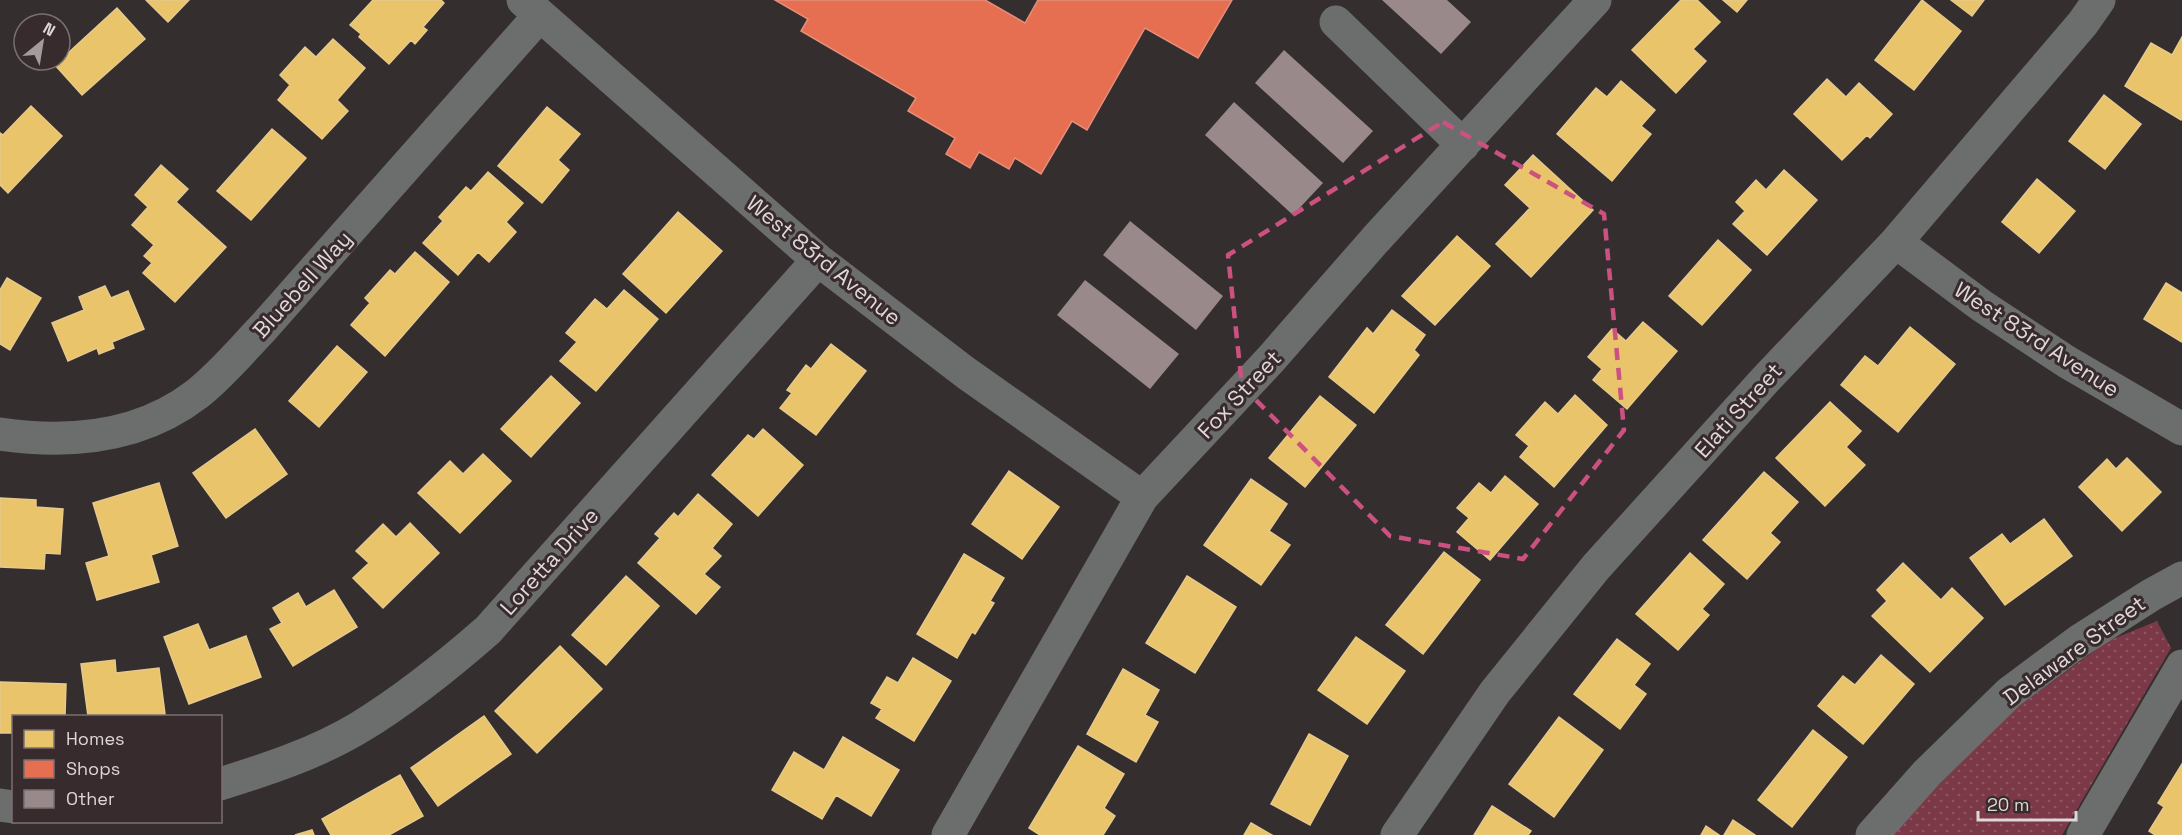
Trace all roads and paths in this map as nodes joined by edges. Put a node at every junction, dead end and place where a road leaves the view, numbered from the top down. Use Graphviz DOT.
graph roads {
  1 [pos="1595,0"];
  2 [pos="2099,0"];
  3 [pos="531,8"];
  4 [pos="1336,22"];
  5 [pos="1463,145"];
  6 [pos="1896,242"];
  7 [pos="818,260"];
  8 [pos="2182,429"];
  9 [pos="0,434"];
  10 [pos="1142,497"];
  11 [pos="2182,578"];
  12 [pos="2182,666"];
  13 [pos="222,783"];
  14 [pos="948,835"];
  15 [pos="1397,835"];
  16 [pos="1872,835"];
  17 [pos="2082,835"];
  1 -- 5 [label="street, Fox Street"];
  2 -- 6 [label="street, Elati Street"];
  3 -- 7 [label="street, West 83rd Avenue"];
  3 -- 9 [label="street, Bluebell Way"];
  4 -- 5 [label="street"];
  5 -- 10 [label="street, Fox Street"];
  6 -- 8 [label="street, West 83rd Avenue"];
  6 -- 15 [label="street, Elati Street"];
  7 -- 10 [label="street, West 83rd Avenue"];
  7 -- 13 [label="street, Loretta Drive"];
  10 -- 14 [label="street, Fox Street"];
  11 -- 16 [label="street, Delaware Street"];
  12 -- 17 [label="street"];
}
